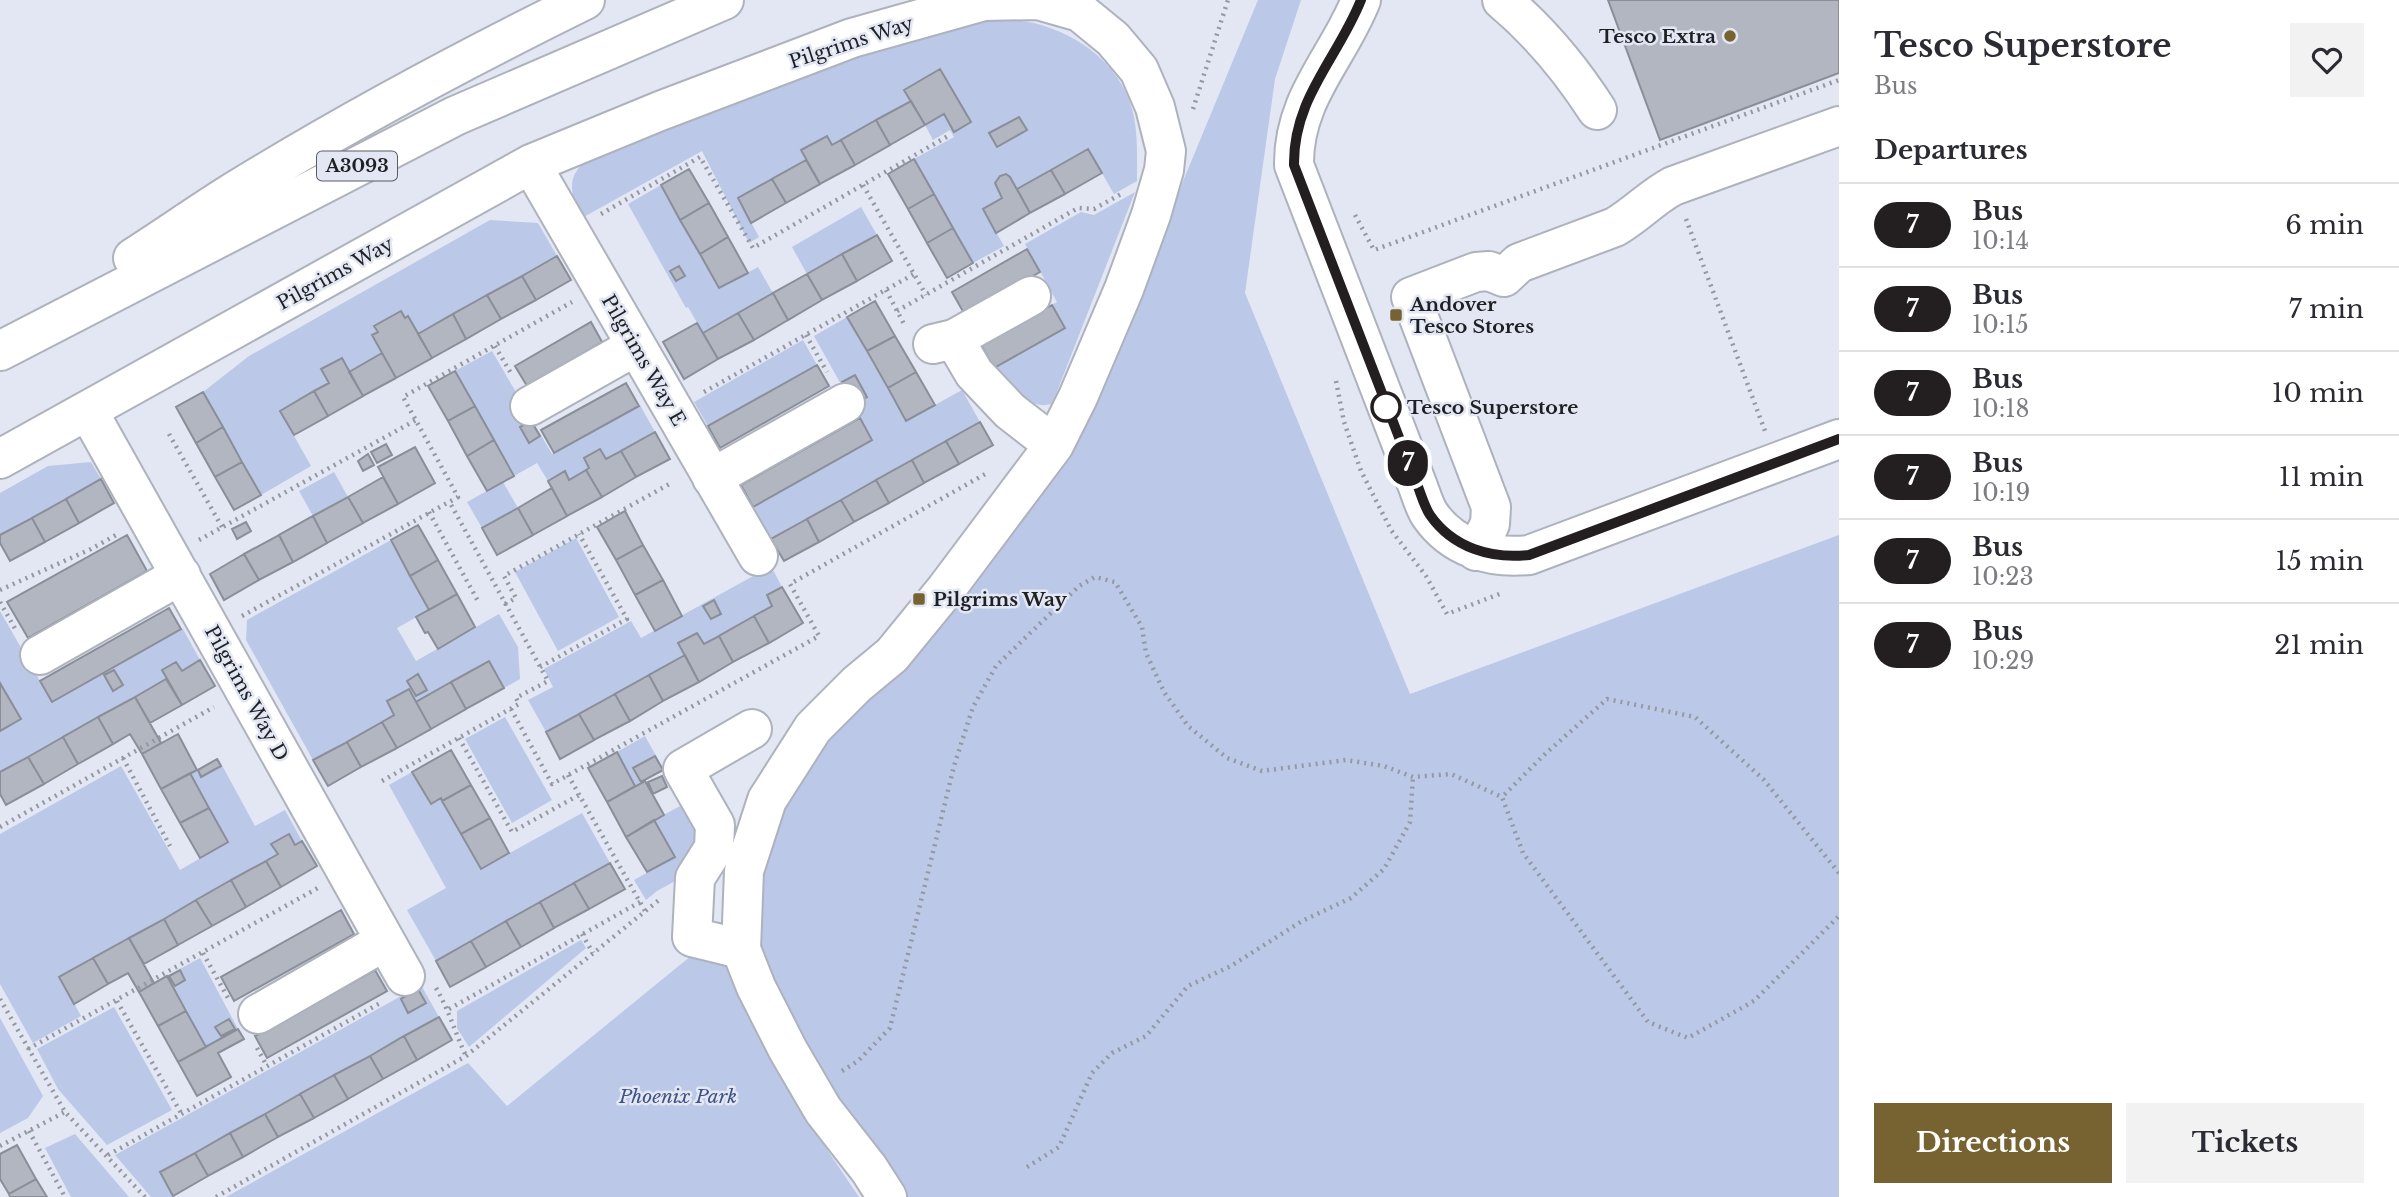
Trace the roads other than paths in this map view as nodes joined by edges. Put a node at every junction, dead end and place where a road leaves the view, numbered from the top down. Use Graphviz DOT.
graph roads {
  1 [pos="584,0"];
  2 [pos="724,0"];
  3 [pos="1360,0"];
  4 [pos="1502,0"];
  5 [pos="1597,110"];
  6 [pos="1839,126"];
  7 [pos="531,164"];
  8 [pos="1031,296"];
  9 [pos="0,345"];
  10 [pos="636,345"];
  11 [pos="0,351"];
  12 [pos="845,403"];
  13 [pos="530,406"];
  14 [pos="88,411"];
  15 [pos="1839,439"];
  16 [pos="1054,445"];
  17 [pos="0,458"];
  18 [pos="708,471"];
  19 [pos="1476,551"];
  20 [pos="758,556"];
  21 [pos="175,566"];
  22 [pos="40,655"];
  23 [pos="752,729"];
  24 [pos="386,941"];
  25 [pos="741,948"];
  26 [pos="408,988"];
  27 [pos="258,1014"];
  28 [pos="887,1197"];
  1 -- 9 [label="street, A3093"];
  2 -- 11 [label="street, A3093"];
  3 -- 19 [label="street"];
  4 -- 5 [label="street"];
  6 -- 19 [label="street"];
  7 -- 10 [label="street, Pilgrims Way E"];
  7 -- 14 [label="street, Pilgrims Way"];
  7 -- 16 [label="street, Pilgrims Way"];
  8 -- 16 [label="street"];
  10 -- 13 [label="street"];
  10 -- 18 [label="street, Pilgrims Way E"];
  12 -- 18 [label="street"];
  14 -- 17 [label="street, Pilgrims Way"];
  14 -- 21 [label="street, Pilgrims Way D"];
  15 -- 19 [label="street"];
  16 -- 25 [label="street"];
  18 -- 20 [label="street, Pilgrims Way E"];
  21 -- 22 [label="street"];
  21 -- 24 [label="street, Pilgrims Way D"];
  23 -- 25 [label="street"];
  24 -- 26 [label="street, Pilgrims Way D"];
  24 -- 27 [label="street"];
  25 -- 28 [label="street"];
}
